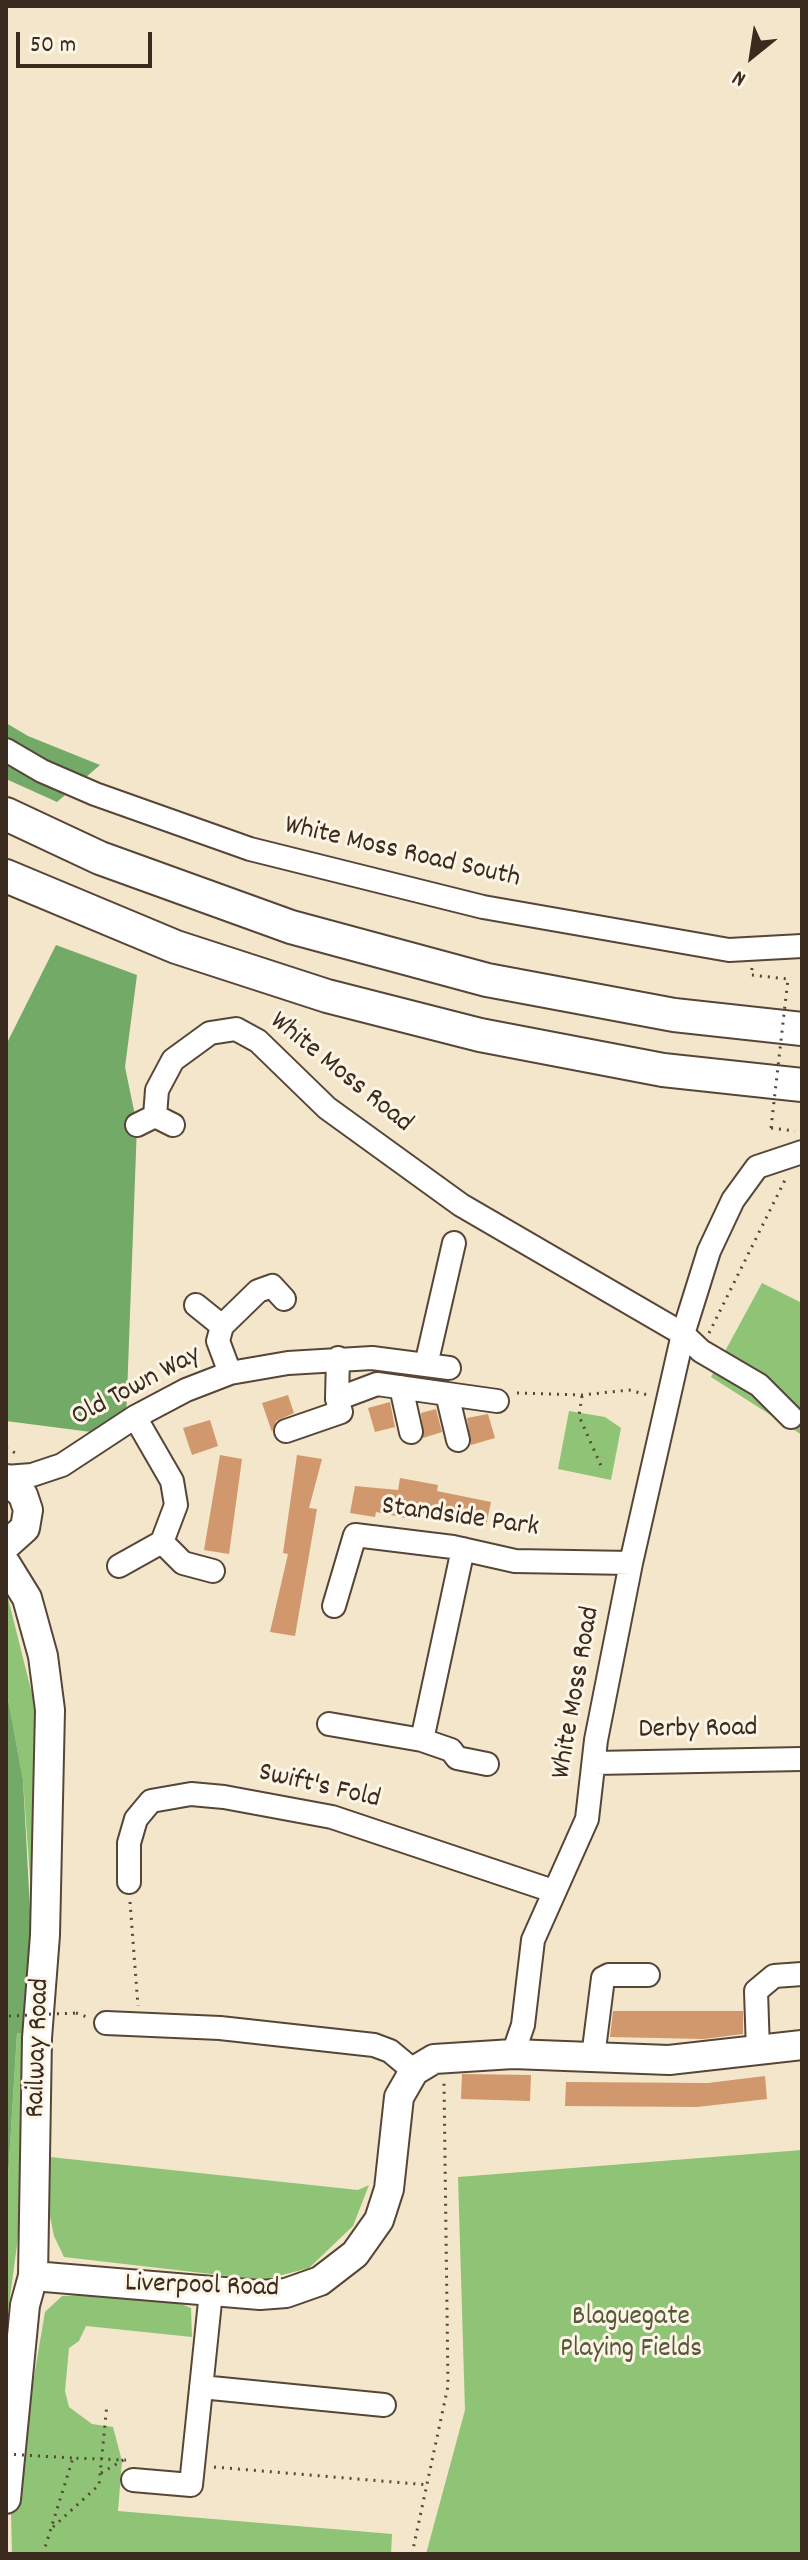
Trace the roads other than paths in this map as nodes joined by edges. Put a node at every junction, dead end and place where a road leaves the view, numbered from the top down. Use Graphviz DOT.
graph roads {
  1 [pos="6,750"];
  2 [pos="6,814"];
  3 [pos="6,876"];
  4 [pos="802,946"];
  5 [pos="802,1029"];
  6 [pos="802,1085"];
  7 [pos="155,1122"];
  8 [pos="801,1146"];
  9 [pos="454,1243"];
  10 [pos="276,1284"];
  11 [pos="196,1305"];
  12 [pos="222,1326"];
  13 [pos="683,1334"];
  14 [pos="338,1358"];
  15 [pos="230,1373"];
  16 [pos="401,1387"];
  17 [pos="447,1394"];
  18 [pos="502,1397"];
  19 [pos="339,1405"];
  20 [pos="135,1417"];
  21 [pos="791,1417"];
  22 [pos="286,1431"];
  23 [pos="411,1432"];
  24 [pos="458,1440"];
  25 [pos="62,1465"];
  26 [pos="6,1478"];
  27 [pos="20,1530"];
  28 [pos="162,1542"];
  29 [pos="463,1549"];
  30 [pos="631,1563"];
  31 [pos="6,1564"];
  32 [pos="119,1566"];
  33 [pos="213,1571"];
  34 [pos="27,1598"];
  35 [pos="334,1606"];
  36 [pos="329,1724"];
  37 [pos="422,1740"];
  38 [pos="802,1759"];
  39 [pos="595,1763"];
  40 [pos="487,1764"];
  41 [pos="129,1882"];
  42 [pos="553,1891"];
  43 [pos="802,1974"];
  44 [pos="648,1975"];
  45 [pos="106,2023"];
  46 [pos="802,2045"];
  47 [pos="758,2051"];
  48 [pos="513,2054"];
  49 [pos="593,2057"];
  50 [pos="414,2071"];
  51 [pos="33,2276"];
  52 [pos="211,2292"];
  53 [pos="201,2387"];
  54 [pos="384,2405"];
  55 [pos="132,2467"];
  56 [pos="6,2499"];
  1 -- 4 [label="street, White Moss Road South"];
  2 -- 5 [label="highway"];
  3 -- 6 [label="highway"];
  7 -- 13 [label="street, White Moss Road"];
  8 -- 13 [label="street, White Moss Road"];
  9 -- 14 [label="street, Old Town Way"];
  10 -- 12 [label="street"];
  11 -- 12 [label="street"];
  12 -- 15 [label="street"];
  13 -- 21 [label="street"];
  13 -- 30 [label="street, White Moss Road"];
  14 -- 15 [label="street, Old Town Way"];
  14 -- 19 [label="street"];
  15 -- 20 [label="street, Old Town Way"];
  16 -- 17 [label="street"];
  16 -- 19 [label="street"];
  16 -- 23 [label="street"];
  17 -- 18 [label="street"];
  17 -- 24 [label="street"];
  19 -- 22 [label="street"];
  20 -- 25 [label="street, Old Town Way"];
  20 -- 28 [label="street"];
  25 -- 26 [label="street, Old Town Way"];
  25 -- 27 [label="street, Old Town Way"];
  26 -- 27 [label="main road"];
  27 -- 34 [label="main road, Railway Road"];
  28 -- 32 [label="street"];
  28 -- 33 [label="street"];
  29 -- 30 [label="street, Standside Park"];
  29 -- 35 [label="street, Standside Park"];
  29 -- 37 [label="street"];
  30 -- 39 [label="street, White Moss Road"];
  31 -- 34 [label="main road, Railway Road"];
  34 -- 51 [label="main road, Railway Road"];
  36 -- 37 [label="street"];
  37 -- 40 [label="street"];
  38 -- 39 [label="street, Derby Road"];
  39 -- 42 [label="street, White Moss Road"];
  41 -- 42 [label="street, Swift's Fold"];
  42 -- 48 [label="street, White Moss Road"];
  43 -- 47 [label="street"];
  44 -- 49 [label="street"];
  45 -- 50 [label="street"];
  46 -- 47 [label="main road"];
  47 -- 49 [label="main road"];
  48 -- 49 [label="main road"];
  48 -- 50 [label="main road"];
  50 -- 52 [label="main road, Liverpool Road"];
  51 -- 52 [label="main road, Liverpool Road"];
  51 -- 56 [label="main road, Railway Road"];
  52 -- 53 [label="street"];
  53 -- 54 [label="street"];
  53 -- 55 [label="street"];
}
